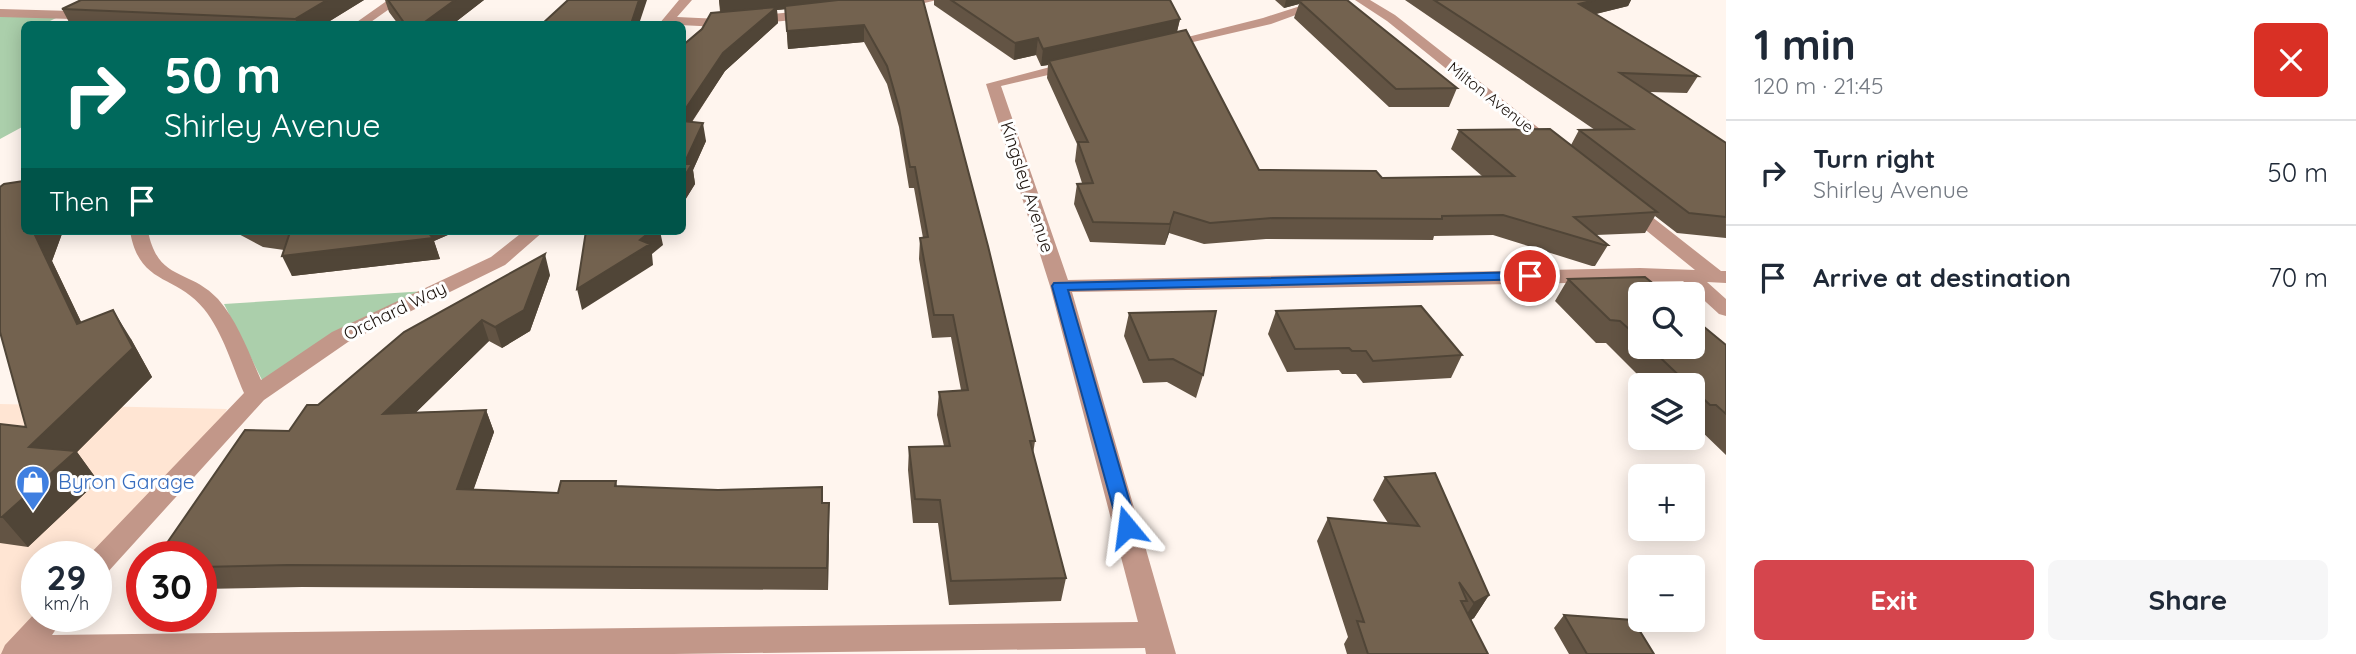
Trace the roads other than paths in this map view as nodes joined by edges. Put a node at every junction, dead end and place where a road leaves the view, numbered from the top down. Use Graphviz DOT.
graph roads {
  1 [pos="396,0"];
  2 [pos="686,0"];
  3 [pos="930,0"];
  4 [pos="1331,0"];
  5 [pos="1362,0"];
  6 [pos="878,7"];
  7 [pos="0,13"];
  8 [pos="825,13"];
  9 [pos="72,15"];
  10 [pos="364,21"];
  11 [pos="669,21"];
  12 [pos="686,23"];
  13 [pos="1146,48"];
  14 [pos="1092,61"];
  15 [pos="1565,156"];
  16 [pos="1619,200"];
  17 [pos="139,235"];
  18 [pos="530,235"];
  19 [pos="1690,277"];
  20 [pos="1721,277"];
  21 [pos="1060,286"];
  22 [pos="1726,310"];
  23 [pos="256,394"];
  24 [pos="112,549"];
  25 [pos="36,632"];
  26 [pos="1159,644"];
  27 [pos="600,648"];
  28 [pos="18,652"];
  1 -- 10 [label="street"];
  2 -- 11 [label="street"];
  3 -- 6 [label="street"];
  4 -- 13 [label="street"];
  5 -- 15 [label="street, Milton Avenue"];
  7 -- 9 [label="street"];
  8 -- 12 [label="street"];
  14 -- 21 [label="street, Kingsley Avenue"];
  16 -- 20 [label="street"];
  17 -- 23 [label="street"];
  18 -- 23 [label="street, Orchard Way"];
  19 -- 20 [label="street"];
  19 -- 21 [label="street"];
  19 -- 22 [label="street"];
  21 -- 26 [label="street, Kingsley Avenue"];
  23 -- 24 [label="street, Orchard Way"];
  25 -- 28 [label="street"];
  26 -- 27 [label="street"];
  27 -- 28 [label="street"];
}
